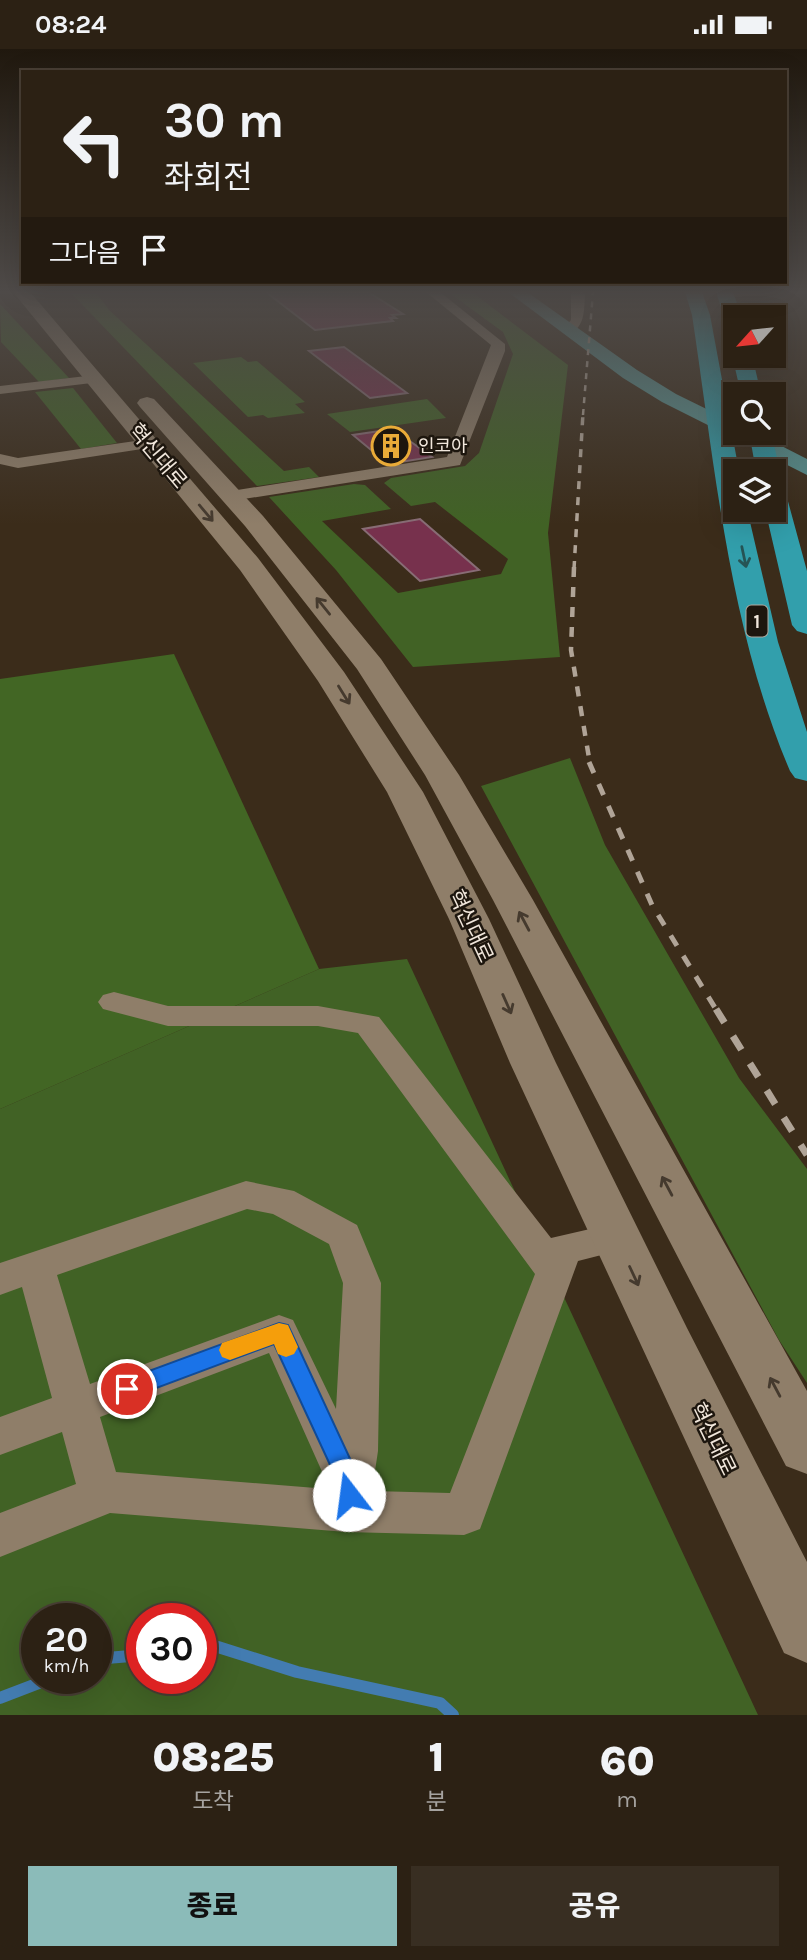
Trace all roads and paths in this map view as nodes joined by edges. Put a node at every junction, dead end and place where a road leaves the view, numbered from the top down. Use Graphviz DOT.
graph roads {
  1 [pos="87,370"];
  2 [pos="117,370"];
  3 [pos="491,370"];
  4 [pos="624,370"];
  5 [pos="710,370"];
  6 [pos="95,379"];
  7 [pos="0,390"];
  8 [pos="149,444"];
  9 [pos="0,460"];
  10 [pos="807,468"];
  11 [pos="231,495"];
  12 [pos="781,522"];
  13 [pos="807,625"];
  14 [pos="807,771"];
  15 [pos="114,1002"];
  16 [pos="616,1238"];
  17 [pos="555,1272"];
  18 [pos="18,1273"];
  19 [pos="76,1408"];
  20 [pos="0,1436"];
  21 [pos="807,1447"];
  22 [pos="101,1495"];
  23 [pos="349,1495"];
  24 [pos="0,1535"];
  25 [pos="807,1630"];
  1 -- 6 [label="main road, 혁신대로"];
  2 -- 11 [label="main road"];
  3 -- 11 [label="street"];
  4 -- 10 [label="main road"];
  5 -- 14 [label="highway, 1, one-way"];
  6 -- 7 [label="street"];
  6 -- 8 [label="main road, 혁신대로"];
  8 -- 9 [label="street"];
  8 -- 16 [label="main road, 혁신대로, one-way"];
  21 -- 11 [label="main road, one-way"];
  12 -- 13 [label="highway"];
  15 -- 17 [label="street"];
  16 -- 17 [label="street"];
  16 -- 25 [label="main road, 혁신대로, one-way"];
  17 -- 23 [label="street"];
  18 -- 19 [label="street"];
  18 -- 23 [label="street"];
  19 -- 20 [label="street"];
  19 -- 22 [label="street"];
  19 -- 23 [label="street"];
  22 -- 23 [label="street"];
  22 -- 24 [label="street"];
}
